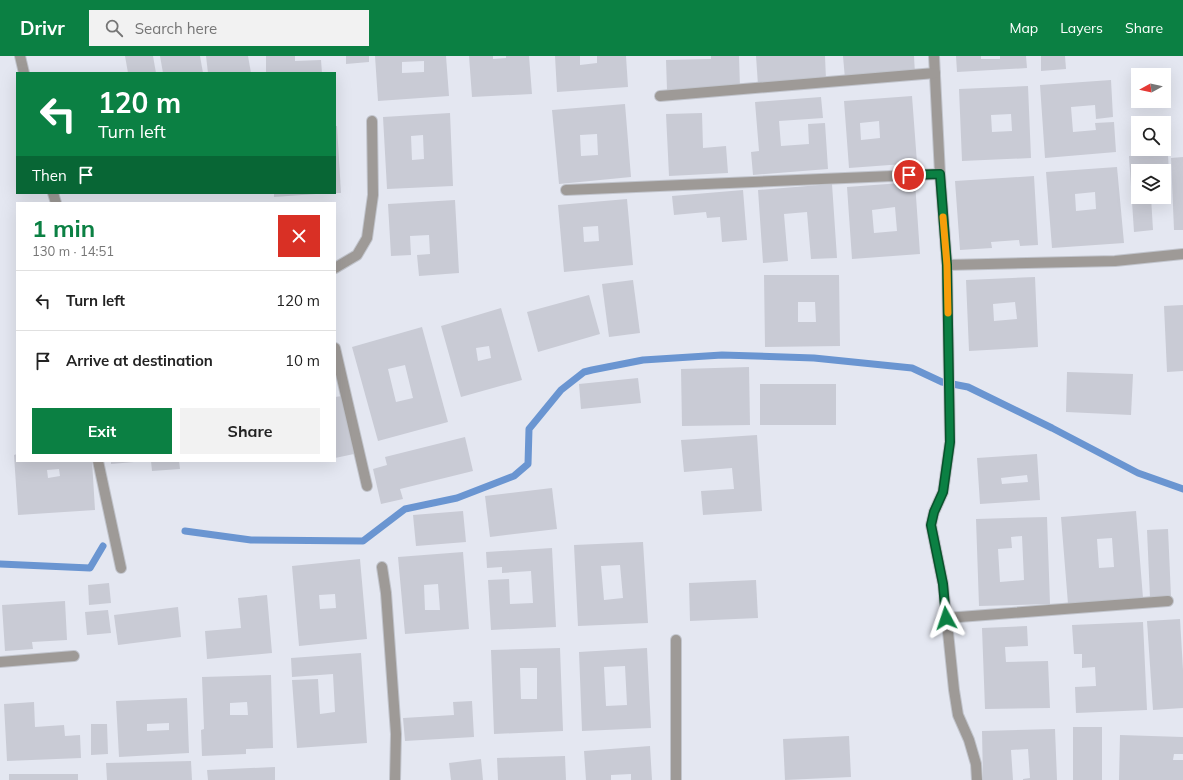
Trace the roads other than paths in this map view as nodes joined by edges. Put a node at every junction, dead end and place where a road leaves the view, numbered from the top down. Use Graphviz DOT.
graph roads {
  1 [pos="20,56"];
  2 [pos="934,56"];
  3 [pos="24,72"];
  4 [pos="935,73"];
  5 [pos="660,96"];
  6 [pos="372,121"];
  7 [pos="940,174"];
  8 [pos="566,190"];
  9 [pos="1183,254"];
  10 [pos="947,265"];
  11 [pos="336,267"];
  12 [pos="336,352"];
  13 [pos="98,462"];
  14 [pos="367,486"];
  15 [pos="382,567"];
  16 [pos="121,568"];
  17 [pos="1168,601"];
  18 [pos="946,618"];
  19 [pos="676,640"];
  20 [pos="74,656"];
  21 [pos="0,662"];
  22 [pos="395,780"];
  23 [pos="676,780"];
  24 [pos="977,780"];
  1 -- 3 [label="street"];
  2 -- 4 [label="street"];
  4 -- 5 [label="street"];
  4 -- 7 [label="street"];
  6 -- 11 [label="street"];
  7 -- 8 [label="street"];
  7 -- 10 [label="street"];
  9 -- 10 [label="street"];
  10 -- 18 [label="street"];
  12 -- 14 [label="street"];
  13 -- 16 [label="street"];
  15 -- 22 [label="street"];
  17 -- 18 [label="street"];
  18 -- 24 [label="street"];
  19 -- 23 [label="street"];
  20 -- 21 [label="street"];
}
